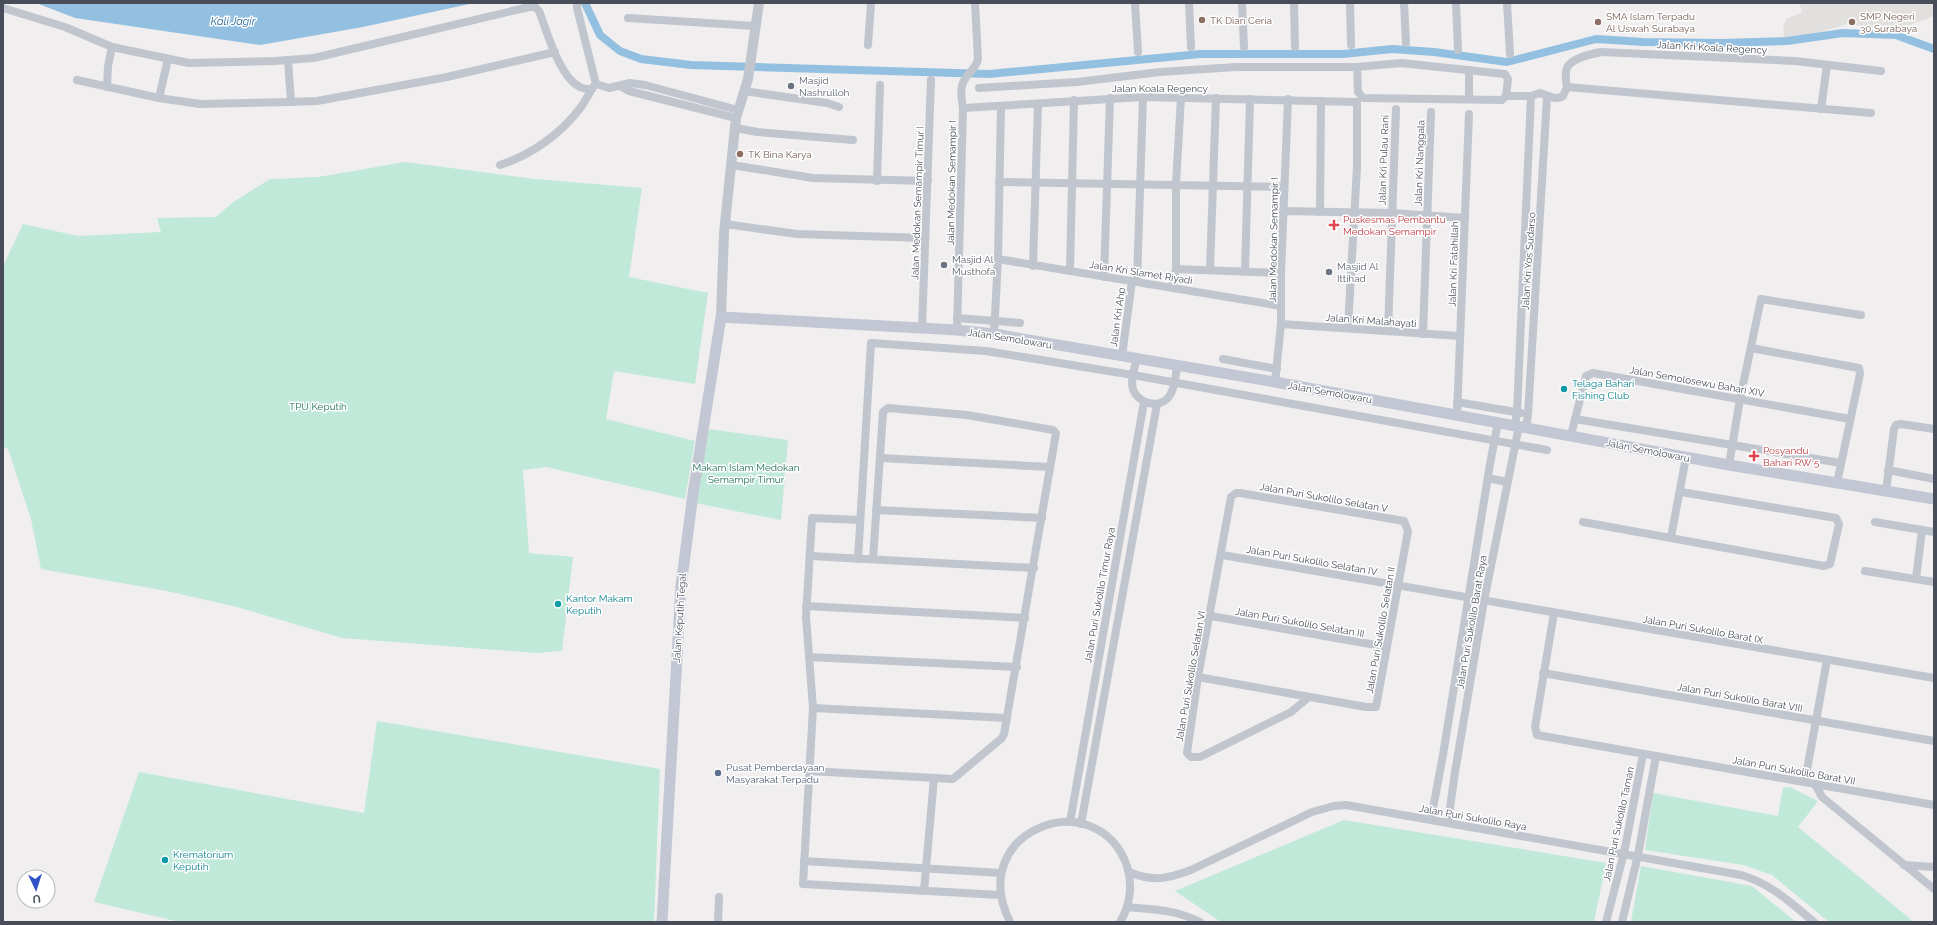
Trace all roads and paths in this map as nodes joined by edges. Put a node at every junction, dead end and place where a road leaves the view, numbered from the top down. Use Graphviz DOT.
graph roads {
  1 [pos="577,3"];
  2 [pos="759,3"];
  3 [pos="871,3"];
  4 [pos="975,3"];
  5 [pos="1135,3"];
  6 [pos="1189,3"];
  7 [pos="1242,3"];
  8 [pos="1294,3"];
  9 [pos="1350,3"];
  10 [pos="1404,3"];
  11 [pos="1456,3"];
  12 [pos="1507,3"];
  13 [pos="3,8"];
  14 [pos="628,18"];
  15 [pos="755,26"];
  16 [pos="1406,43"];
  17 [pos="868,45"];
  18 [pos="1351,46"];
  19 [pos="112,47"];
  20 [pos="1190,47"];
  21 [pos="1244,47"];
  22 [pos="1295,47"];
  23 [pos="1458,50"];
  24 [pos="555,52"];
  25 [pos="1138,52"];
  26 [pos="1510,54"];
  27 [pos="168,59"];
  28 [pos="288,60"];
  29 [pos="1827,65"];
  30 [pos="1357,67"];
  31 [pos="1469,70"];
  32 [pos="1881,71"];
  33 [pos="77,80"];
  34 [pos="931,80"];
  35 [pos="880,85"];
  36 [pos="107,87"];
  37 [pos="594,87"];
  38 [pos="979,88"];
  39 [pos="1567,88"];
  40 [pos="744,91"];
  41 [pos="1143,96"];
  42 [pos="1531,96"];
  43 [pos="1181,97"];
  44 [pos="1547,97"];
  45 [pos="159,98"];
  46 [pos="1110,98"];
  47 [pos="1216,98"];
  48 [pos="1469,98"];
  49 [pos="1505,98"];
  50 [pos="1250,99"];
  51 [pos="1288,99"];
  52 [pos="1074,100"];
  53 [pos="1321,101"];
  54 [pos="1360,101"];
  55 [pos="291,102"];
  56 [pos="1038,104"];
  57 [pos="1001,106"];
  58 [pos="839,107"];
  59 [pos="963,108"];
  60 [pos="1396,109"];
  61 [pos="1821,109"];
  62 [pos="1432,112"];
  63 [pos="1872,113"];
  64 [pos="1469,114"];
  65 [pos="737,119"];
  66 [pos="853,140"];
  67 [pos="500,165"];
  68 [pos="732,165"];
  69 [pos="1528,177"];
  70 [pos="1543,177"];
  71 [pos="877,181"];
  72 [pos="928,181"];
  73 [pos="999,182"];
  74 [pos="1071,182"];
  75 [pos="1035,183"];
  76 [pos="1107,184"];
  77 [pos="1176,184"];
  78 [pos="1141,185"];
  79 [pos="1212,186"];
  80 [pos="1247,187"];
  81 [pos="1284,187"];
  82 [pos="1283,211"];
  83 [pos="1320,212"];
  84 [pos="1354,212"];
  85 [pos="1391,214"];
  86 [pos="1427,216"];
  87 [pos="1465,218"];
  88 [pos="725,224"];
  89 [pos="925,238"];
  90 [pos="998,259"];
  91 [pos="1033,266"];
  92 [pos="1176,269"];
  93 [pos="1210,269"];
  94 [pos="1070,271"];
  95 [pos="1245,271"];
  96 [pos="1280,273"];
  97 [pos="1104,277"];
  98 [pos="1134,281"];
  99 [pos="1172,287"];
  100 [pos="1281,306"];
  101 [pos="1861,315"];
  102 [pos="721,317"];
  103 [pos="957,318"];
  104 [pos="995,320"];
  105 [pos="1521,322"];
  106 [pos="1020,323"];
  107 [pos="1534,323"];
  108 [pos="1281,324"];
  109 [pos="922,328"];
  110 [pos="1348,328"];
  111 [pos="957,330"];
  112 [pos="1388,331"];
  113 [pos="994,334"];
  114 [pos="1423,334"];
  115 [pos="1460,336"];
  116 [pos="1751,348"];
  117 [pos="1122,356"];
  118 [pos="1223,359"];
  119 [pos="1136,360"];
  120 [pos="1177,368"];
  121 [pos="1277,369"];
  122 [pos="1134,374"];
  123 [pos="1174,381"];
  124 [pos="1275,382"];
  125 [pos="1740,399"];
  126 [pos="1144,402"];
  127 [pos="1457,402"];
  128 [pos="1157,404"];
  129 [pos="1517,412"];
  130 [pos="1528,414"];
  131 [pos="1457,415"];
  132 [pos="1575,419"];
  133 [pos="1850,419"];
  134 [pos="1498,425"];
  135 [pos="1934,429"];
  136 [pos="1518,432"];
  137 [pos="1571,435"];
  138 [pos="1495,438"];
  139 [pos="1733,444"];
  140 [pos="1547,450"];
  141 [pos="880,458"];
  142 [pos="1686,463"];
  143 [pos="1841,463"];
  144 [pos="1729,465"];
  145 [pos="1050,467"];
  146 [pos="1888,470"];
  147 [pos="1488,478"];
  148 [pos="1934,479"];
  149 [pos="1507,482"];
  150 [pos="1838,483"];
  151 [pos="1886,491"];
  152 [pos="1681,492"];
  153 [pos="1240,493"];
  154 [pos="1934,499"];
  155 [pos="876,510"];
  156 [pos="1042,518"];
  157 [pos="860,520"];
  158 [pos="1404,521"];
  159 [pos="1583,522"];
  160 [pos="1875,522"];
  161 [pos="1922,530"];
  162 [pos="1934,532"];
  163 [pos="1671,537"];
  164 [pos="1222,555"];
  165 [pos="810,556"];
  166 [pos="858,559"];
  167 [pos="873,560"];
  168 [pos="1034,568"];
  169 [pos="1865,571"];
  170 [pos="1916,579"];
  171 [pos="1934,582"];
  172 [pos="1399,585"];
  173 [pos="1110,594"];
  174 [pos="1122,597"];
  175 [pos="1470,597"];
  176 [pos="1484,601"];
  177 [pos="806,606"];
  178 [pos="1554,613"];
  179 [pos="1211,616"];
  180 [pos="1025,618"];
  181 [pos="1387,647"];
  182 [pos="809,657"];
  183 [pos="1827,660"];
  184 [pos="1017,667"];
  185 [pos="1543,673"];
  186 [pos="1198,677"];
  187 [pos="1934,678"];
  188 [pos="1309,697"];
  189 [pos="813,708"];
  190 [pos="1007,718"];
  191 [pos="1816,720"];
  192 [pos="1934,741"];
  193 [pos="1650,755"];
  194 [pos="1441,770"];
  195 [pos="809,771"];
  196 [pos="1454,772"];
  197 [pos="934,778"];
  198 [pos="1805,781"];
  199 [pos="1815,784"];
  200 [pos="1934,805"];
  201 [pos="1632,809"];
  202 [pos="1645,812"];
  203 [pos="1431,819"];
  204 [pos="1070,822"];
  205 [pos="1448,822"];
  206 [pos="1081,824"];
  207 [pos="1624,854"];
  208 [pos="1638,855"];
  209 [pos="804,860"];
  210 [pos="1904,865"];
  211 [pos="1934,867"];
  212 [pos="925,868"];
  213 [pos="1128,872"];
  214 [pos="1001,873"];
  215 [pos="1934,889"];
  216 [pos="924,891"];
  217 [pos="1000,895"];
  218 [pos="719,898"];
  219 [pos="1127,907"];
  220 [pos="662,922"];
  221 [pos="718,922"];
  222 [pos="1010,922"];
  223 [pos="1120,922"];
  224 [pos="1200,922"];
  225 [pos="1606,922"];
  226 [pos="1622,922"];
  227 [pos="1814,922"];
  1 -- 37 [label="street"];
  2 -- 15 [label="street"];
  3 -- 17 [label="street"];
  4 -- 59 [label="street, Jalan Medokan Semampir I"];
  5 -- 25 [label="street"];
  6 -- 20 [label="street"];
  7 -- 21 [label="street"];
  8 -- 22 [label="street"];
  9 -- 18 [label="street"];
  10 -- 16 [label="street"];
  11 -- 23 [label="street"];
  12 -- 26 [label="street"];
  13 -- 19 [label="street"];
  14 -- 15 [label="street"];
  15 -- 40 [label="street"];
  19 -- 27 [label="street"];
  19 -- 36 [label="street"];
  24 -- 28 [label="street"];
  24 -- 37 [label="street"];
  24 -- 55 [label="street"];
  27 -- 28 [label="street"];
  27 -- 45 [label="street"];
  28 -- 55 [label="street"];
  29 -- 32 [label="street, Jalan Kri Koala Regency"];
  29 -- 39 [label="street, Jalan Kri Koala Regency"];
  29 -- 61 [label="street"];
  30 -- 31 [label="street"];
  30 -- 38 [label="street"];
  30 -- 54 [label="street"];
  31 -- 48 [label="street"];
  31 -- 49 [label="street"];
  33 -- 36 [label="street"];
  34 -- 72 [label="street, Jalan Medokan Semampir Timur I"];
  35 -- 71 [label="street"];
  36 -- 45 [label="street"];
  37 -- 65 [label="street"];
  37 -- 67 [label="street"];
  39 -- 44 [label="street"];
  39 -- 61 [label="street"];
  40 -- 58 [label="street"];
  40 -- 65 [label="street"];
  41 -- 43 [label="street, Jalan Koala Regency"];
  41 -- 46 [label="street, Jalan Koala Regency"];
  41 -- 78 [label="street, Jalan Kri Ahp"];
  42 -- 44 [label="street"];
  42 -- 49 [label="street"];
  42 -- 69 [label="street, Jalan Kri Yos Sudarso"];
  43 -- 47 [label="street, Jalan Koala Regency"];
  43 -- 77 [label="street"];
  44 -- 70 [label="street, Jalan Kri Yos Sudarso"];
  45 -- 55 [label="street"];
  46 -- 52 [label="street, Jalan Koala Regency"];
  46 -- 76 [label="street"];
  47 -- 50 [label="street, Jalan Koala Regency"];
  47 -- 79 [label="street"];
  48 -- 49 [label="street"];
  48 -- 54 [label="street"];
  50 -- 51 [label="street, Jalan Koala Regency"];
  50 -- 80 [label="street"];
  51 -- 53 [label="street, Jalan Koala Regency"];
  51 -- 81 [label="street, Jalan Medokan Semampir I"];
  52 -- 56 [label="street, Jalan Koala Regency"];
  52 -- 74 [label="street"];
  53 -- 54 [label="street, Jalan Koala Regency"];
  53 -- 83 [label="street"];
  54 -- 84 [label="street"];
  56 -- 57 [label="street, Jalan Koala Regency"];
  56 -- 75 [label="street"];
  57 -- 59 [label="street, Jalan Koala Regency"];
  57 -- 73 [label="street"];
  59 -- 103 [label="street, Jalan Medokan Semampir I"];
  60 -- 85 [label="street, Jalan Kri Pulau Rani"];
  61 -- 63 [label="street"];
  62 -- 86 [label="street, Jalan Kri Nanggala"];
  64 -- 87 [label="street, Jalan Kri Fatahillah"];
  65 -- 66 [label="street"];
  65 -- 68 [label="street"];
  68 -- 71 [label="street"];
  68 -- 88 [label="street"];
  69 -- 70 [label="street"];
  69 -- 105 [label="street, Jalan Kri Yos Sudarso"];
  70 -- 107 [label="street, Jalan Kri Yos Sudarso"];
  71 -- 72 [label="street"];
  72 -- 89 [label="street, Jalan Medokan Semampir Timur I"];
  73 -- 75 [label="street"];
  73 -- 90 [label="street"];
  74 -- 75 [label="street"];
  74 -- 76 [label="street"];
  74 -- 94 [label="street"];
  75 -- 91 [label="street"];
  76 -- 78 [label="street"];
  76 -- 97 [label="street"];
  77 -- 78 [label="street"];
  77 -- 79 [label="street"];
  77 -- 92 [label="street"];
  78 -- 98 [label="street, Jalan Kri Ahp"];
  79 -- 80 [label="street"];
  79 -- 93 [label="street"];
  80 -- 81 [label="street"];
  80 -- 95 [label="street"];
  81 -- 82 [label="street, Jalan Medokan Semampir I"];
  82 -- 83 [label="street"];
  82 -- 96 [label="street, Jalan Medokan Semampir I"];
  83 -- 84 [label="street"];
  84 -- 85 [label="street"];
  84 -- 110 [label="street"];
  85 -- 86 [label="street"];
  85 -- 112 [label="street, Jalan Kri Pulau Rani"];
  86 -- 87 [label="street"];
  86 -- 114 [label="street, Jalan Kri Nanggala"];
  87 -- 115 [label="street, Jalan Kri Fatahillah"];
  88 -- 89 [label="street"];
  88 -- 102 [label="street"];
  89 -- 109 [label="street, Jalan Medokan Semampir Timur I"];
  90 -- 91 [label="street, Jalan Kri Slamet Riyadi"];
  90 -- 104 [label="street"];
  91 -- 94 [label="street, Jalan Kri Slamet Riyadi"];
  92 -- 93 [label="street"];
  92 -- 99 [label="street"];
  93 -- 95 [label="street"];
  94 -- 97 [label="street, Jalan Kri Slamet Riyadi"];
  95 -- 96 [label="street"];
  96 -- 100 [label="street, Jalan Medokan Semampir I"];
  97 -- 98 [label="street, Jalan Kri Slamet Riyadi"];
  98 -- 99 [label="street, Jalan Kri Slamet Riyadi"];
  98 -- 117 [label="street, Jalan Kri Ahp"];
  99 -- 100 [label="street, Jalan Kri Slamet Riyadi"];
  100 -- 108 [label="street, Jalan Medokan Semampir I"];
  101 -- 116 [label="street"];
  102 -- 109 [label="main road, Jalan Semolowaru"];
  102 -- 220 [label="main road, Jalan Keputih Tegal"];
  103 -- 104 [label="street"];
  103 -- 111 [label="street, Jalan Medokan Semampir I"];
  104 -- 106 [label="street"];
  104 -- 113 [label="street"];
  105 -- 107 [label="street"];
  105 -- 129 [label="street, Jalan Kri Yos Sudarso"];
  107 -- 130 [label="street, Jalan Kri Yos Sudarso"];
  108 -- 110 [label="street, Jalan Kri Malahayati"];
  108 -- 121 [label="street, Jalan Medokan Semampir I"];
  109 -- 111 [label="main road, Jalan Semolowaru"];
  110 -- 112 [label="street, Jalan Kri Malahayati"];
  111 -- 113 [label="main road, Jalan Semolowaru"];
  112 -- 114 [label="street, Jalan Kri Malahayati"];
  113 -- 117 [label="main road, Jalan Semolowaru"];
  114 -- 115 [label="street, Jalan Kri Malahayati"];
  115 -- 127 [label="street, Jalan Kri Fatahillah"];
  116 -- 125 [label="street"];
  116 -- 133 [label="street"];
  117 -- 119 [label="main road, Jalan Semolowaru"];
  118 -- 121 [label="street"];
  119 -- 120 [label="main road, Jalan Semolowaru"];
  119 -- 122 [label="street"];
  120 -- 123 [label="street"];
  120 -- 124 [label="main road, Jalan Semolowaru"];
  121 -- 124 [label="street, Jalan Medokan Semampir I"];
  122 -- 123 [label="street"];
  122 -- 126 [label="street"];
  122 -- 157 [label="street"];
  123 -- 128 [label="street"];
  123 -- 138 [label="street"];
  124 -- 131 [label="main road, Jalan Semolowaru"];
  125 -- 132 [label="street, Jalan Semolosewu Bahari XIV"];
  125 -- 133 [label="street, Jalan Semolosewu Bahari XIV"];
  125 -- 139 [label="street"];
  126 -- 128 [label="street"];
  126 -- 173 [label="street, Jalan Puri Sukolilo Timur Raya"];
  127 -- 129 [label="street"];
  127 -- 131 [label="street, Jalan Kri Fatahillah"];
  128 -- 174 [label="street"];
  129 -- 130 [label="street"];
  129 -- 136 [label="street, Jalan Kri Yos Sudarso"];
  130 -- 136 [label="street, Jalan Kri Yos Sudarso"];
  131 -- 134 [label="main road, Jalan Semolowaru"];
  132 -- 137 [label="street"];
  132 -- 139 [label="street"];
  133 -- 143 [label="street"];
  134 -- 136 [label="main road, Jalan Semolowaru"];
  134 -- 138 [label="street, Jalan Puri Sukolilo Barat Raya"];
  135 -- 146 [label="street"];
  136 -- 137 [label="main road, Jalan Semolowaru"];
  136 -- 138 [label="street"];
  136 -- 140 [label="street"];
  136 -- 149 [label="street, Jalan Puri Sukolilo Barat Raya"];
  137 -- 142 [label="main road, Jalan Semolowaru"];
  138 -- 147 [label="street, Jalan Puri Sukolilo Barat Raya"];
  139 -- 143 [label="street"];
  139 -- 144 [label="street"];
  141 -- 145 [label="street"];
  141 -- 145 [label="street"];
  141 -- 155 [label="street"];
  142 -- 144 [label="main road, Jalan Semolowaru"];
  142 -- 152 [label="street"];
  143 -- 150 [label="street"];
  144 -- 150 [label="main road, Jalan Semolowaru"];
  145 -- 156 [label="street"];
  146 -- 148 [label="street"];
  146 -- 151 [label="street"];
  147 -- 149 [label="street"];
  147 -- 175 [label="street, Jalan Puri Sukolilo Barat Raya"];
  149 -- 176 [label="street, Jalan Puri Sukolilo Barat Raya"];
  150 -- 151 [label="main road, Jalan Semolowaru"];
  151 -- 154 [label="main road, Jalan Semolowaru"];
  152 -- 163 [label="street"];
  152 -- 163 [label="street"];
  153 -- 158 [label="street, Jalan Puri Sukolilo Selatan V"];
  153 -- 164 [label="street, Jalan Puri Sukolilo Selatan VI"];
  155 -- 156 [label="street"];
  155 -- 167 [label="street"];
  156 -- 168 [label="street"];
  157 -- 165 [label="street"];
  157 -- 166 [label="street"];
  158 -- 172 [label="street, Jalan Puri Sukolilo Selatan II"];
  159 -- 163 [label="street"];
  160 -- 161 [label="street"];
  161 -- 162 [label="street"];
  161 -- 170 [label="street"];
  164 -- 172 [label="street, Jalan Puri Sukolilo Selatan IV"];
  164 -- 179 [label="street, Jalan Puri Sukolilo Selatan VI"];
  165 -- 166 [label="street"];
  165 -- 177 [label="street"];
  166 -- 167 [label="street"];
  167 -- 168 [label="street"];
  168 -- 180 [label="street"];
  169 -- 170 [label="street"];
  170 -- 171 [label="street"];
  172 -- 175 [label="street, Jalan Puri Sukolilo Selatan IV"];
  172 -- 181 [label="street, Jalan Puri Sukolilo Selatan II"];
  173 -- 174 [label="street"];
  173 -- 204 [label="street, Jalan Puri Sukolilo Timur Raya"];
  174 -- 206 [label="street"];
  175 -- 176 [label="street, Jalan Puri Sukolilo Barat IX"];
  175 -- 194 [label="street, Jalan Puri Sukolilo Barat Raya"];
  176 -- 178 [label="street, Jalan Puri Sukolilo Barat IX"];
  176 -- 196 [label="street, Jalan Puri Sukolilo Barat Raya"];
  177 -- 180 [label="street"];
  177 -- 182 [label="street"];
  178 -- 183 [label="street, Jalan Puri Sukolilo Barat IX"];
  178 -- 185 [label="street"];
  179 -- 181 [label="street, Jalan Puri Sukolilo Selatan III"];
  179 -- 186 [label="street, Jalan Puri Sukolilo Selatan VI"];
  180 -- 184 [label="street"];
  181 -- 188 [label="street, Jalan Puri Sukolilo Selatan II"];
  182 -- 184 [label="street"];
  182 -- 189 [label="street"];
  183 -- 187 [label="street, Jalan Puri Sukolilo Barat IX"];
  183 -- 191 [label="street"];
  184 -- 190 [label="street"];
  185 -- 191 [label="street, Jalan Puri Sukolilo Barat VIII"];
  185 -- 193 [label="street, Jalan Puri Sukolilo Barat VII"];
  186 -- 188 [label="street, Jalan Puri Sukolilo Selatan II"];
  186 -- 188 [label="street, Jalan Puri Sukolilo Selatan VI"];
  189 -- 190 [label="street"];
  189 -- 195 [label="street"];
  190 -- 197 [label="street"];
  191 -- 192 [label="street, Jalan Puri Sukolilo Barat VIII"];
  191 -- 198 [label="street"];
  193 -- 198 [label="street, Jalan Puri Sukolilo Barat VII"];
  193 -- 201 [label="street, Jalan Puri Sukolilo Taman"];
  193 -- 202 [label="street"];
  194 -- 196 [label="street"];
  194 -- 203 [label="street, Jalan Puri Sukolilo Barat Raya"];
  195 -- 197 [label="street"];
  195 -- 209 [label="street"];
  196 -- 205 [label="street, Jalan Puri Sukolilo Barat Raya"];
  197 -- 212 [label="street"];
  198 -- 199 [label="street, Jalan Puri Sukolilo Barat VII"];
  199 -- 200 [label="street, Jalan Puri Sukolilo Barat VII"];
  199 -- 210 [label="street"];
  201 -- 202 [label="street"];
  201 -- 207 [label="street, Jalan Puri Sukolilo Taman"];
  202 -- 208 [label="street"];
  203 -- 205 [label="street, Jalan Puri Sukolilo Raya"];
  203 -- 213 [label="street, Jalan Puri Sukolilo Raya"];
  204 -- 206 [label="street"];
  204 -- 214 [label="street"];
  205 -- 207 [label="street, Jalan Puri Sukolilo Raya"];
  206 -- 213 [label="street"];
  207 -- 208 [label="street, Jalan Puri Sukolilo Raya"];
  207 -- 225 [label="street, Jalan Puri Sukolilo Taman"];
  208 -- 226 [label="street"];
  208 -- 227 [label="street, Jalan Puri Sukolilo Raya"];
  209 -- 212 [label="street"];
  209 -- 216 [label="street"];
  210 -- 211 [label="street"];
  210 -- 215 [label="street"];
  212 -- 214 [label="street"];
  212 -- 216 [label="street"];
  213 -- 219 [label="street"];
  214 -- 217 [label="street"];
  216 -- 217 [label="street"];
  217 -- 222 [label="street"];
  218 -- 221 [label="street"];
  219 -- 223 [label="street"];
  219 -- 224 [label="street"];
}
